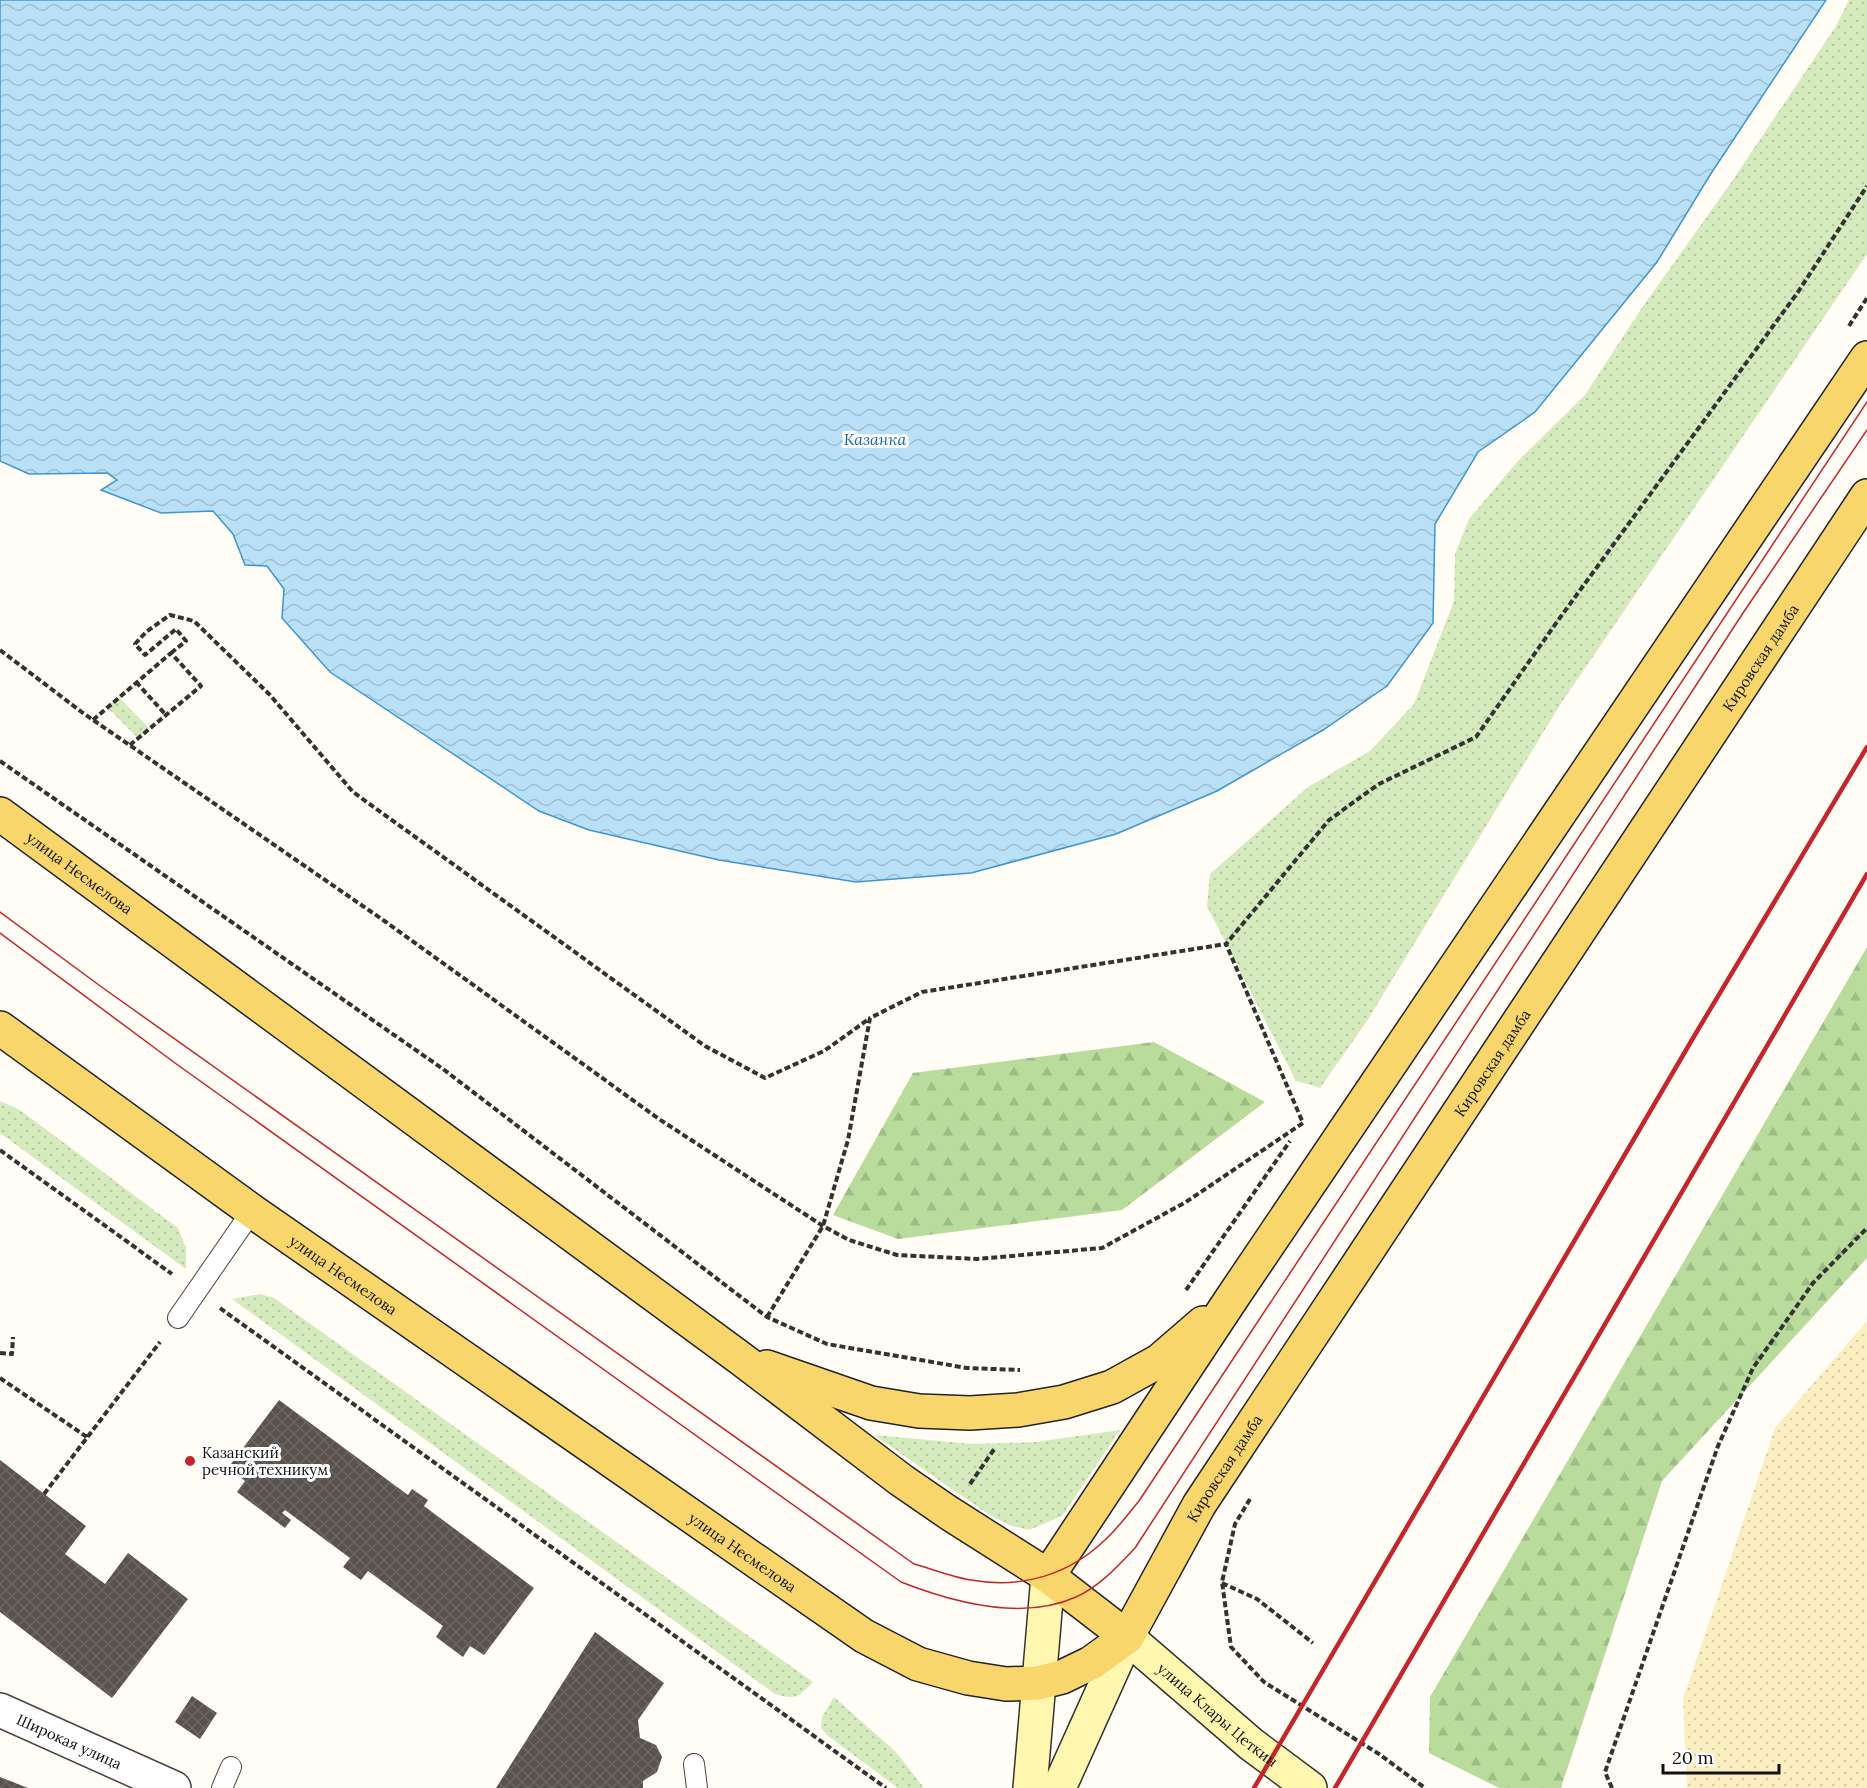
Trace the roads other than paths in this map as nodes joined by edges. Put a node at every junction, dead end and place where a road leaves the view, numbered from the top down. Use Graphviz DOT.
graph roads {
  1 [pos="1867,357"];
  2 [pos="1867,495"];
  3 [pos="0,814"];
  4 [pos="0,1028"];
  5 [pos="252,1211"];
  6 [pos="1232,1298"];
  7 [pos="178,1318"];
  8 [pos="740,1358"];
  9 [pos="1048,1576"];
  10 [pos="1127,1637"];
  11 [pos="1038,1683"];
  12 [pos="0,1710"];
  13 [pos="694,1764"];
  14 [pos="231,1767"];
  15 [pos="174,1788"];
  16 [pos="222,1788"];
  17 [pos="697,1788"];
  18 [pos="1030,1788"];
  19 [pos="1059,1788"];
  20 [pos="1310,1788"];
  1 -- 6 [label="main road"];
  2 -- 10 [label="main road, Кировская дамба"];
  3 -- 8 [label="main road, улица Несмелова"];
  4 -- 5 [label="main road, улица Несмелова"];
  5 -- 7 [label="lane"];
  5 -- 11 [label="main road, улица Несмелова"];
  6 -- 8 [label="main road, улица Несмелова"];
  6 -- 9 [label="main road"];
  8 -- 9 [label="main road, улица Несмелова"];
  9 -- 10 [label="main road, улица Несмелова"];
  9 -- 11 [label="main road"];
  10 -- 11 [label="main road, улица Несмелова"];
  10 -- 19 [label="main road"];
  10 -- 20 [label="main road, улица Клары Цеткин"];
  11 -- 18 [label="main road"];
  12 -- 15 [label="street, Широкая улица"];
  13 -- 17 [label="lane"];
  14 -- 16 [label="lane"];
}
